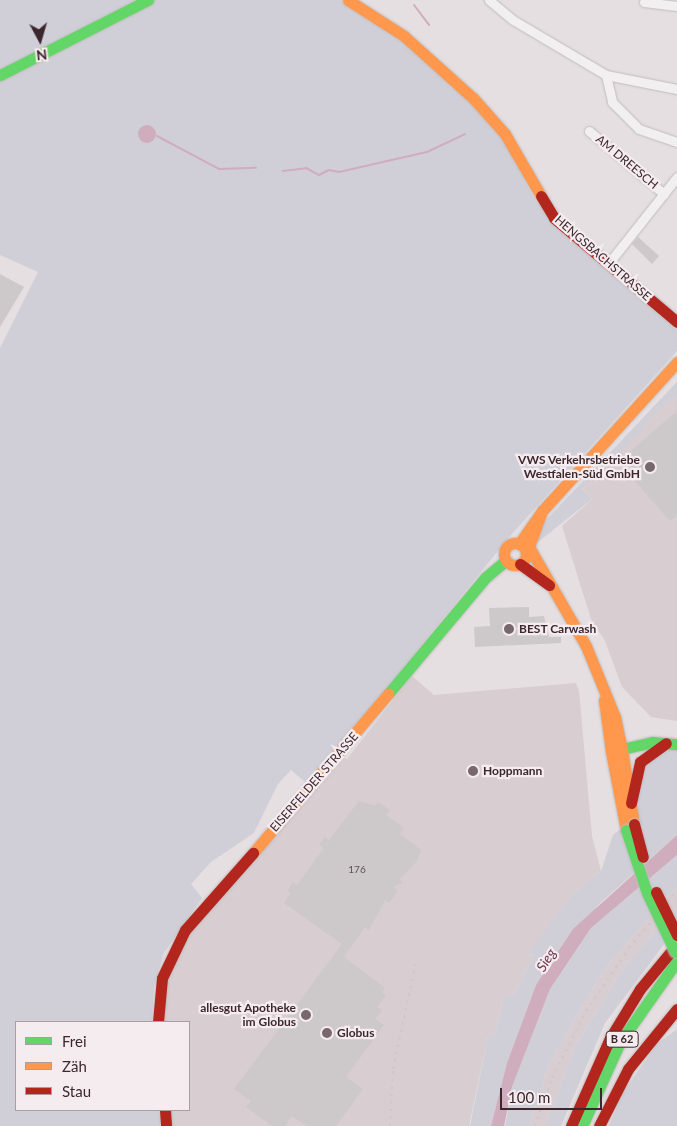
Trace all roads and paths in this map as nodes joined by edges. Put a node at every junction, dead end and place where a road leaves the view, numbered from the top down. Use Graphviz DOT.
graph roads {
  1 [pos="148,0"];
  2 [pos="348,0"];
  3 [pos="489,0"];
  4 [pos="644,2"];
  5 [pos="677,6"];
  6 [pos="0,75"];
  7 [pos="606,75"];
  8 [pos="677,89"];
  9 [pos="589,131"];
  10 [pos="677,142"];
  11 [pos="677,177"];
  12 [pos="664,194"];
  13 [pos="608,264"];
  14 [pos="677,322"];
  15 [pos="676,364"];
  16 [pos="542,511"];
  17 [pos="519,544"];
  18 [pos="506,560"];
  19 [pos="522,561"];
  20 [pos="552,587"];
  21 [pos="672,743"];
  22 [pos="616,750"];
  23 [pos="631,803"];
  24 [pos="630,827"];
  25 [pos="677,935"];
  26 [pos="677,944"];
  27 [pos="677,955"];
  28 [pos="677,961"];
  29 [pos="677,1010"];
  30 [pos="677,1019"];
  31 [pos="158,1021"];
  32 [pos="663,1025"];
  33 [pos="165,1111"];
  34 [pos="166,1126"];
  35 [pos="570,1126"];
  36 [pos="582,1126"];
  37 [pos="599,1126"];
  1 -- 6 [label="main road"];
  2 -- 13 [label="main road, HENGSBACHSTRASSE"];
  3 -- 7 [label="street"];
  4 -- 5 [label="street"];
  7 -- 8 [label="street"];
  7 -- 10 [label="street"];
  9 -- 12 [label="street, AM DREESCH"];
  11 -- 12 [label="street, AM DREESCH"];
  12 -- 13 [label="street, AM DREESCH"];
  13 -- 14 [label="main road, HENGSBACHSTRASSE"];
  15 -- 16 [label="main road, EISERFELDER STRASSE"];
  16 -- 17 [label="main road, EISERFELDER STRASSE"];
  16 -- 20 [label="main road"];
  17 -- 18 [label="main road, EISERFELDER STRASSE"];
  17 -- 19 [label="main road"];
  18 -- 19 [label="main road"];
  18 -- 31 [label="main road, EISERFELDER STRASSE"];
  19 -- 20 [label="main road"];
  20 -- 22 [label="main road"];
  21 -- 22 [label="main road"];
  21 -- 23 [label="main road"];
  22 -- 23 [label="main road"];
  22 -- 24 [label="main road"];
  23 -- 24 [label="main road"];
  24 -- 25 [label="main road, bridge"];
  24 -- 27 [label="main road, bridge"];
  26 -- 35 [label="main road, B 62"];
  28 -- 36 [label="main road, B 62"];
  29 -- 32 [label="main road, B 62"];
  30 -- 32 [label="main road, B 62"];
  32 -- 37 [label="main road, B 62"];
  33 -- 34 [label="main road"];
}
